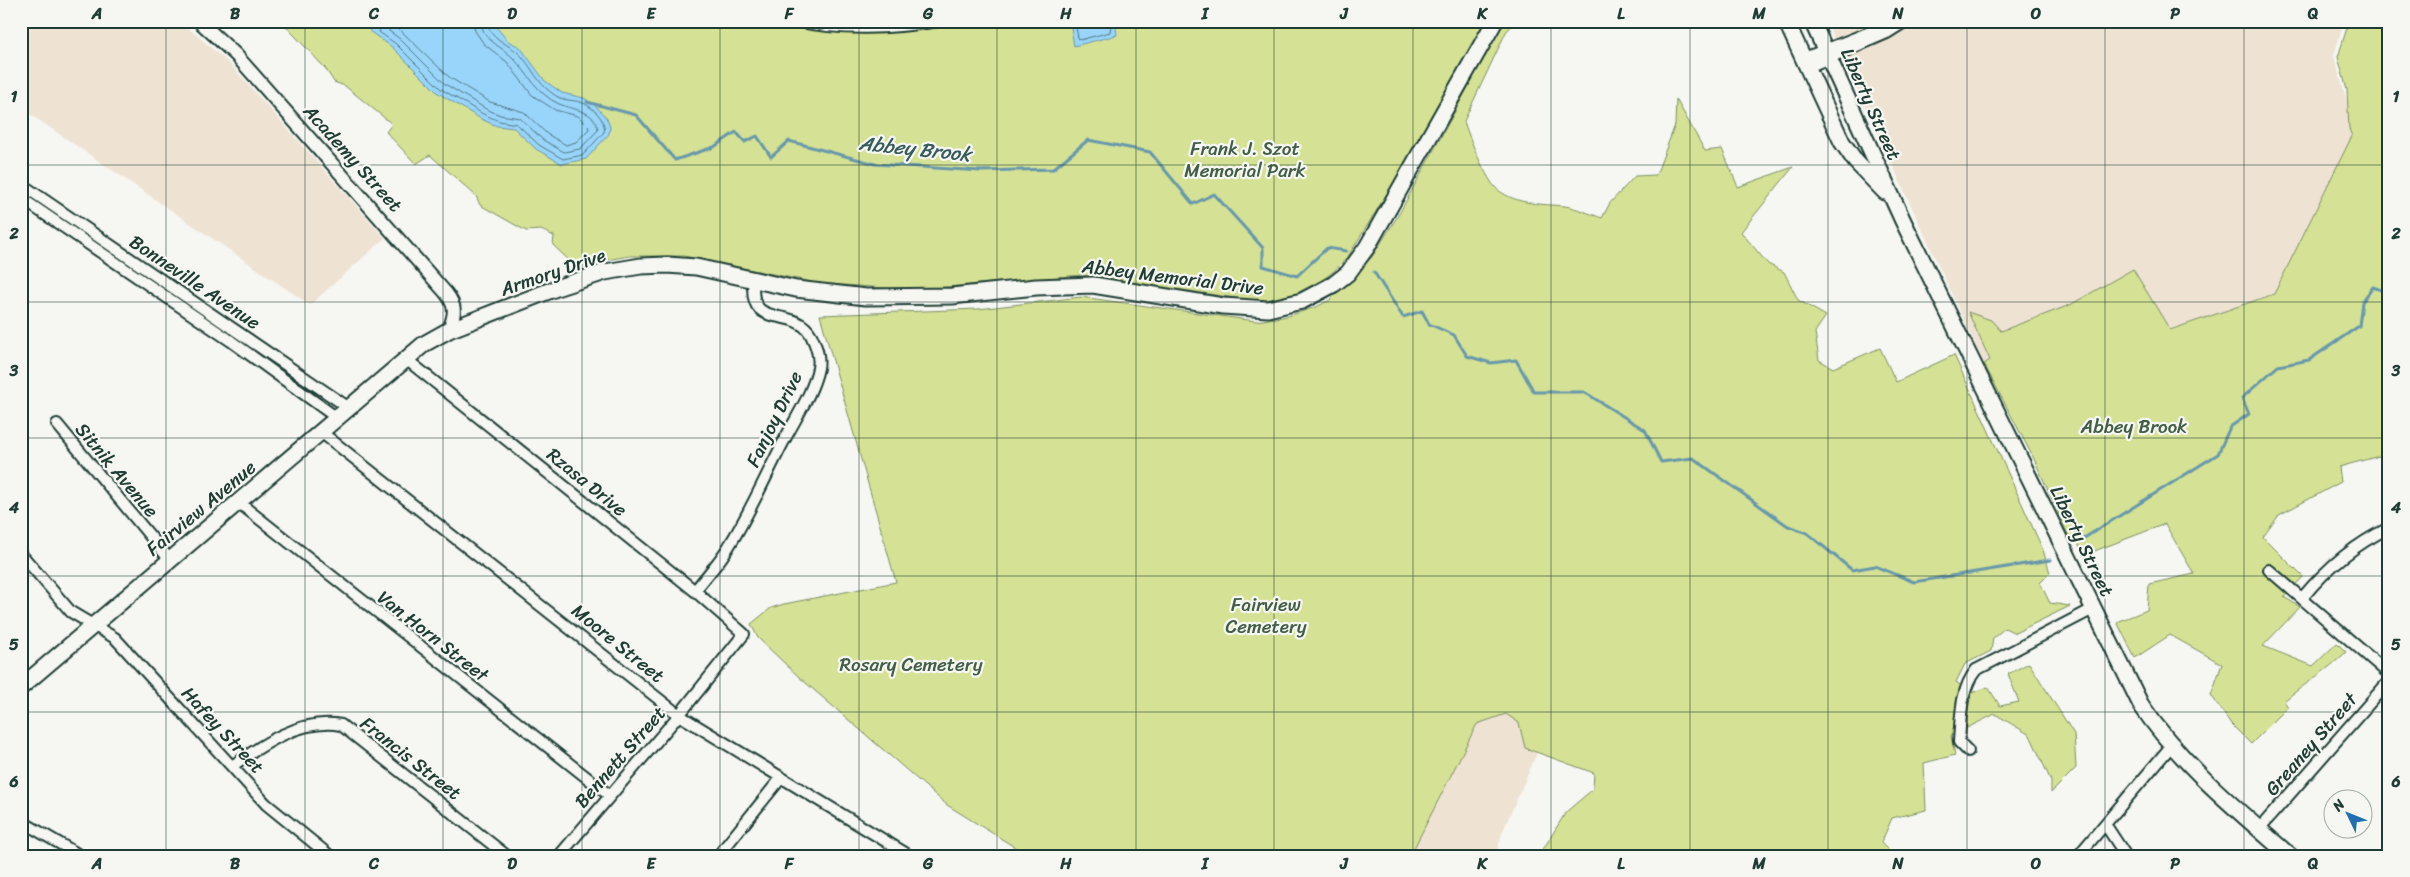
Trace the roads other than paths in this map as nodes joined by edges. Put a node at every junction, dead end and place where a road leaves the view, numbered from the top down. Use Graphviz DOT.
graph roads {
  1 [pos="199,21"];
  2 [pos="794,21"];
  3 [pos="938,21"];
  4 [pos="1495,21"];
  5 [pos="1786,21"];
  6 [pos="1812,21"];
  7 [pos="1898,21"];
  8 [pos="1906,21"];
  9 [pos="1827,54"];
  10 [pos="1804,63"];
  11 [pos="21,184"];
  12 [pos="21,198"];
  13 [pos="1894,203"];
  14 [pos="754,280"];
  15 [pos="449,330"];
  16 [pos="406,359"];
  17 [pos="343,413"];
  18 [pos="57,424"];
  19 [pos="321,432"];
  20 [pos="238,502"];
  21 [pos="2389,528"];
  22 [pos="21,554"];
  23 [pos="170,560"];
  24 [pos="2269,570"];
  25 [pos="695,592"];
  26 [pos="2303,597"];
  27 [pos="2093,608"];
  28 [pos="94,624"];
  29 [pos="744,634"];
  30 [pos="2389,674"];
  31 [pos="2389,681"];
  32 [pos="21,687"];
  33 [pos="679,714"];
  34 [pos="2172,745"];
  35 [pos="1968,751"];
  36 [pos="232,766"];
  37 [pos="781,778"];
  38 [pos="609,795"];
  39 [pos="21,821"];
  40 [pos="2105,824"];
  41 [pos="2259,829"];
  42 [pos="2287,855"];
  43 [pos="81,856"];
  44 [pos="330,856"];
  45 [pos="508,856"];
  46 [pos="559,856"];
  47 [pos="718,856"];
  48 [pos="910,856"];
  49 [pos="2078,856"];
  50 [pos="2126,856"];
  1 -- 15 [label="street, Academy Street"];
  2 -- 3 [label="street"];
  4 -- 14 [label="main road, Abbey Memorial Drive"];
  5 -- 10 [label="main road, Liberty Street"];
  6 -- 9 [label="main road, Liberty Street"];
  7 -- 9 [label="street"];
  8 -- 9 [label="street"];
  9 -- 10 [label="street"];
  9 -- 13 [label="main road, Liberty Street"];
  10 -- 13 [label="main road, Liberty Street"];
  11 -- 17 [label="street, Bonneville Avenue"];
  12 -- 17 [label="street, Bonneville Avenue"];
  13 -- 27 [label="main road, Liberty Street"];
  14 -- 15 [label="main road, Armory Drive"];
  14 -- 25 [label="street, Fanjoy Drive"];
  15 -- 16 [label="main road, Armory Drive"];
  16 -- 17 [label="main road, Fairview Avenue"];
  16 -- 25 [label="street, Rzasa Drive"];
  17 -- 19 [label="main road, Fairview Avenue"];
  18 -- 23 [label="street, Sitnik Avenue"];
  19 -- 20 [label="main road, Fairview Avenue"];
  19 -- 33 [label="street, Moore Street"];
  20 -- 23 [label="main road, Fairview Avenue"];
  20 -- 38 [label="street, Van Horn Street"];
  21 -- 26 [label="street"];
  22 -- 28 [label="street, Hafey Street"];
  23 -- 28 [label="main road, Fairview Avenue"];
  24 -- 26 [label="street"];
  25 -- 29 [label="street, Rzasa Drive"];
  26 -- 30 [label="street"];
  27 -- 34 [label="main road, Liberty Street"];
  27 -- 35 [label="street"];
  28 -- 32 [label="main road, Fairview Avenue"];
  28 -- 36 [label="street, Hafey Street"];
  29 -- 33 [label="street, Bennett Street"];
  31 -- 41 [label="street, Greaney Street"];
  33 -- 37 [label="street, Moore Street"];
  33 -- 38 [label="street, Bennett Street"];
  34 -- 40 [label="street"];
  34 -- 41 [label="main road, Liberty Street"];
  36 -- 44 [label="street, Hafey Street"];
  36 -- 45 [label="street, Francis Street"];
  37 -- 47 [label="street"];
  37 -- 48 [label="street, Moore Street"];
  38 -- 46 [label="street, Bennett Street"];
  39 -- 43 [label="street"];
  40 -- 49 [label="street"];
  40 -- 50 [label="street"];
  41 -- 42 [label="main road, Liberty Street"];
}
